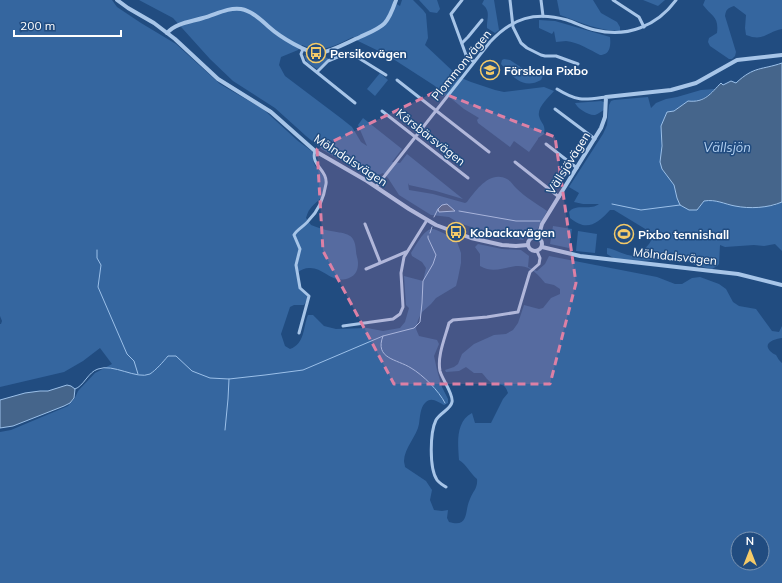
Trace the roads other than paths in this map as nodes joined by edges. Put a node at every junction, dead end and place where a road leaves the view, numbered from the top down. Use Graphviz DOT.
graph roads {
  1 [pos="117,0"];
  2 [pos="396,0"];
  3 [pos="462,0"];
  4 [pos="510,0"];
  5 [pos="541,0"];
  6 [pos="613,0"];
  7 [pos="676,0"];
  8 [pos="543,16"];
  9 [pos="482,20"];
  10 [pos="512,23"];
  11 [pos="644,27"];
  12 [pos="167,33"];
  13 [pos="462,43"];
  14 [pos="303,49"];
  15 [pos="782,55"];
  16 [pos="474,62"];
  17 [pos="578,64"];
  18 [pos="317,72"];
  19 [pos="386,75"];
  20 [pos="397,80"];
  21 [pos="558,89"];
  22 [pos="606,97"];
  23 [pos="355,103"];
  24 [pos="555,109"];
  25 [pos="436,110"];
  26 [pos="382,111"];
  27 [pos="415,137"];
  28 [pos="595,139"];
  29 [pos="546,144"];
  30 [pos="315,151"];
  31 [pos="489,152"];
  32 [pos="515,162"];
  33 [pos="577,168"];
  34 [pos="468,178"];
  35 [pos="376,187"];
  36 [pos="559,197"];
  37 [pos="427,220"];
  38 [pos="365,224"];
  39 [pos="538,238"];
  40 [pos="528,245"];
  41 [pos="542,247"];
  42 [pos="538,251"];
  43 [pos="406,252"];
  44 [pos="380,262"];
  45 [pos="366,269"];
  46 [pos="782,285"];
  47 [pos="342,326"];
  48 [pos="299,333"];
  49 [pos="446,487"];
  1 -- 12 [label="street, Mölndalsvägen"];
  2 -- 14 [label="street"];
  3 -- 13 [label="street"];
  4 -- 10 [label="street"];
  5 -- 8 [label="street"];
  6 -- 11 [label="street"];
  7 -- 11 [label="street, Plommonvägen"];
  8 -- 10 [label="street, Plommonvägen"];
  8 -- 11 [label="street, Plommonvägen"];
  9 -- 13 [label="street"];
  10 -- 16 [label="street, Plommonvägen"];
  10 -- 17 [label="street"];
  12 -- 14 [label="street"];
  12 -- 30 [label="street, Mölndalsvägen"];
  13 -- 16 [label="street"];
  14 -- 18 [label="street"];
  15 -- 22 [label="street"];
  16 -- 25 [label="street, Plommonvägen"];
  18 -- 19 [label="street"];
  18 -- 23 [label="street"];
  20 -- 25 [label="street"];
  21 -- 22 [label="street"];
  22 -- 28 [label="street, Vällsjövägen"];
  24 -- 28 [label="street"];
  25 -- 27 [label="street, Plommonvägen"];
  25 -- 31 [label="street"];
  26 -- 27 [label="street, Körsbärsvägen"];
  27 -- 34 [label="street, Körsbärsvägen"];
  27 -- 35 [label="street, Plommonvägen"];
  28 -- 33 [label="street, Vällsjövägen"];
  29 -- 33 [label="street"];
  30 -- 35 [label="street, Mölndalsvägen"];
  30 -- 48 [label="street"];
  32 -- 36 [label="street"];
  33 -- 36 [label="street, Vällsjövägen"];
  35 -- 37 [label="street, Mölndalsvägen"];
  36 -- 39 [label="street, Vällsjövägen"];
  37 -- 40 [label="street, Mölndalsvägen"];
  37 -- 43 [label="street"];
  38 -- 44 [label="street"];
  39 -- 40 [label="street"];
  39 -- 41 [label="street"];
  40 -- 42 [label="street"];
  41 -- 42 [label="street"];
  41 -- 46 [label="street, Mölndalsvägen"];
  42 -- 49 [label="street"];
  43 -- 44 [label="street"];
  43 -- 47 [label="street"];
  44 -- 45 [label="street"];
}
